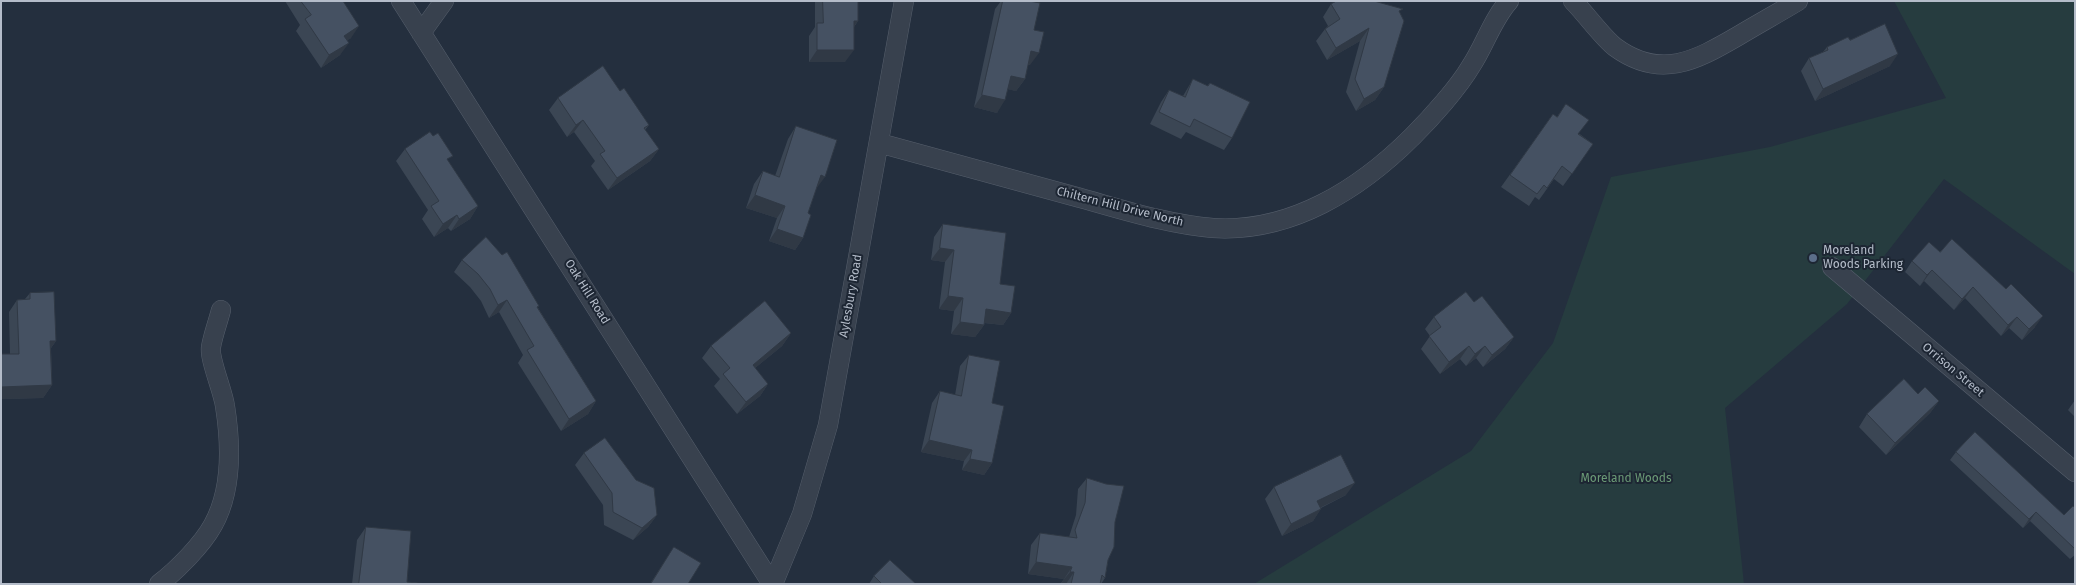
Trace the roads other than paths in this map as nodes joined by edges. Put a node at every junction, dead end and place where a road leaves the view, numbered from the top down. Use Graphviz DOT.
graph roads {
  1 [pos="401,1"];
  2 [pos="444,1"];
  3 [pos="904,1"];
  4 [pos="1509,1"];
  5 [pos="1573,1"];
  6 [pos="1798,1"];
  7 [pos="421,33"];
  8 [pos="879,143"];
  9 [pos="1832,267"];
  10 [pos="221,310"];
  11 [pos="2075,472"];
  12 [pos="159,584"];
  13 [pos="773,584"];
  1 -- 7 [label="street, Oak Hill Road"];
  2 -- 7 [label="street"];
  3 -- 8 [label="street, Aylesbury Road"];
  4 -- 8 [label="street, Chiltern Hill Drive North"];
  5 -- 6 [label="street"];
  7 -- 13 [label="street, Oak Hill Road"];
  8 -- 13 [label="street, Aylesbury Road"];
  9 -- 11 [label="street, Orrison Street"];
  10 -- 12 [label="street"];
}
